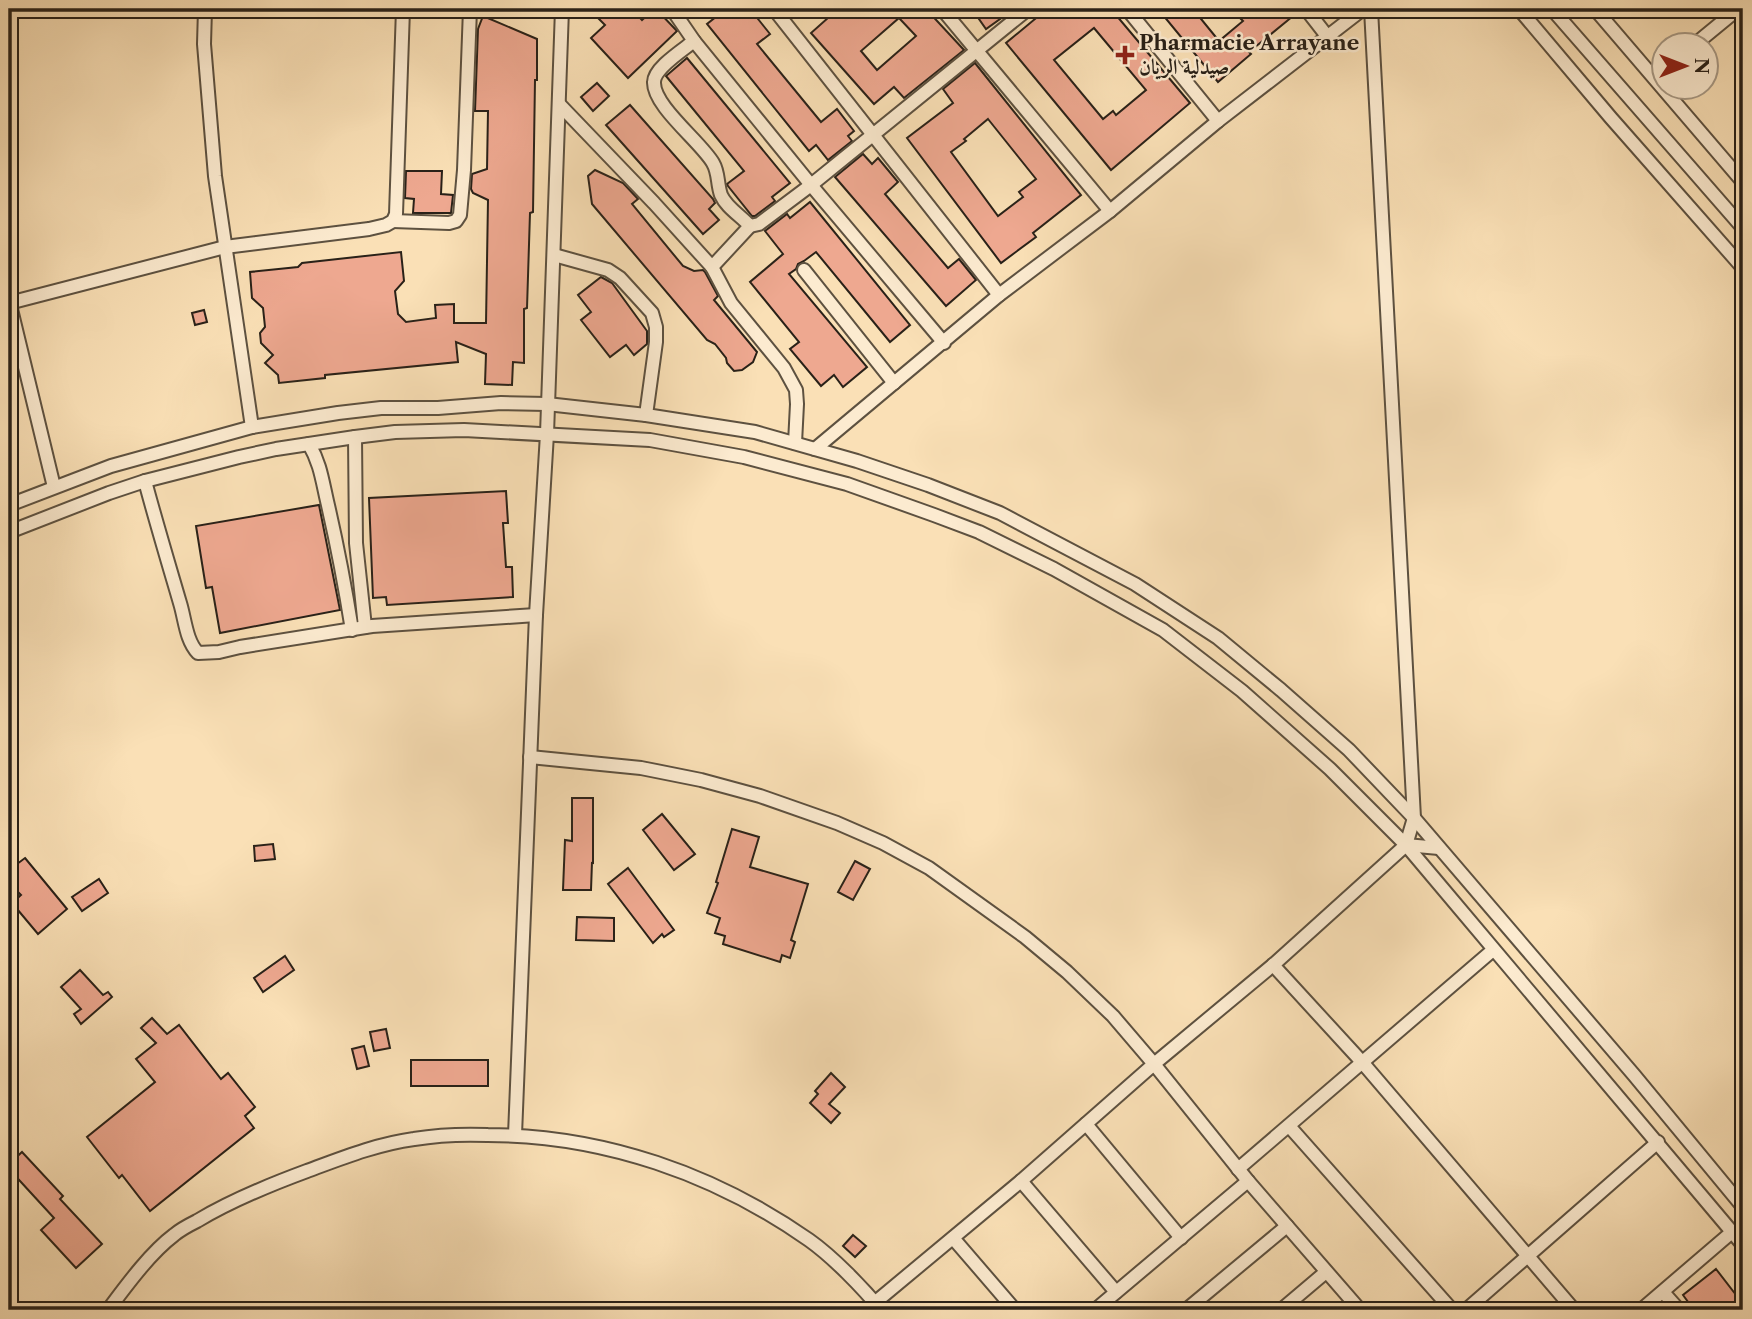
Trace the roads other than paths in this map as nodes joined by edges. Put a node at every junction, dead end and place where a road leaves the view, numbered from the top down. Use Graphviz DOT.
graph roads {
  1 [pos="205,9"];
  2 [pos="404,9"];
  3 [pos="470,9"];
  4 [pos="562,9"];
  5 [pos="672,9"];
  6 [pos="774,9"];
  7 [pos="942,9"];
  8 [pos="1028,9"];
  9 [pos="1126,9"];
  10 [pos="1306,9"];
  11 [pos="1363,9"];
  12 [pos="1371,9"];
  13 [pos="1519,9"];
  14 [pos="1552,9"];
  15 [pos="1595,9"];
  16 [pos="1738,9"];
  17 [pos="1710,32"];
  18 [pos="1327,36"];
  19 [pos="694,41"];
  20 [pos="977,50"];
  21 [pos="1650,63"];
  22 [pos="1682,102"];
  23 [pos="559,104"];
  24 [pos="1218,121"];
  25 [pos="872,135"];
  26 [pos="1743,182"];
  27 [pos="811,184"];
  28 [pos="1110,211"];
  29 [pos="393,221"];
  30 [pos="750,226"];
  31 [pos="1743,228"];
  32 [pos="225,247"];
  33 [pos="554,255"];
  34 [pos="712,267"];
  35 [pos="1743,268"];
  36 [pos="804,270"];
  37 [pos="999,295"];
  38 [pos="9,302"];
  39 [pos="944,343"];
  40 [pos="894,383"];
  41 [pos="547,404"];
  42 [pos="646,415"];
  43 [pos="252,427"];
  44 [pos="547,434"];
  45 [pos="355,437"];
  46 [pos="795,443"];
  47 [pos="309,444"];
  48 [pos="815,449"];
  49 [pos="145,481"];
  50 [pos="54,487"];
  51 [pos="9,505"];
  52 [pos="9,532"];
  53 [pos="356,543"];
  54 [pos="337,544"];
  55 [pos="537,615"];
  56 [pos="358,629"];
  57 [pos="530,757"];
  58 [pos="1414,818"];
  59 [pos="1406,845"];
  60 [pos="1439,848"];
  61 [pos="1493,950"];
  62 [pos="1273,965"];
  63 [pos="1362,1062"];
  64 [pos="1154,1063"];
  65 [pos="1086,1124"];
  66 [pos="1289,1126"];
  67 [pos="515,1135"];
  68 [pos="1658,1142"];
  69 [pos="1238,1169"];
  70 [pos="1021,1181"];
  71 [pos="1248,1181"];
  72 [pos="1743,1207"];
  73 [pos="1287,1226"];
  74 [pos="1732,1232"];
  75 [pos="953,1238"];
  76 [pos="1181,1238"];
  77 [pos="1743,1245"];
  78 [pos="1528,1256"];
  79 [pos="1326,1272"];
  80 [pos="1116,1292"];
  81 [pos="1663,1292"];
  82 [pos="874,1308"];
  83 [pos="108,1310"];
  84 [pos="1015,1310"];
  85 [pos="1094,1310"];
  86 [pos="1186,1310"];
  87 [pos="1281,1310"];
  88 [pos="1360,1310"];
  89 [pos="1452,1310"];
  90 [pos="1466,1310"];
  91 [pos="1574,1310"];
  92 [pos="1641,1310"];
  93 [pos="1679,1310"];
  1 -- 32 [label="street"];
  2 -- 29 [label="street"];
  3 -- 29 [label="street"];
  4 -- 23 [label="street"];
  5 -- 19 [label="street"];
  6 -- 25 [label="street"];
  7 -- 20 [label="street"];
  8 -- 20 [label="street"];
  9 -- 24 [label="street"];
  10 -- 18 [label="street"];
  11 -- 18 [label="street"];
  12 -- 58 [label="street"];
  13 -- 35 [label="street"];
  14 -- 31 [label="street"];
  15 -- 21 [label="street"];
  16 -- 17 [label="street"];
  18 -- 24 [label="street"];
  19 -- 27 [label="street"];
  19 -- 30 [label="street"];
  20 -- 25 [label="street"];
  20 -- 28 [label="street"];
  22 -- 26 [label="street"];
  23 -- 33 [label="street"];
  23 -- 34 [label="street"];
  24 -- 28 [label="street"];
  25 -- 27 [label="street"];
  25 -- 37 [label="street"];
  27 -- 30 [label="street"];
  27 -- 39 [label="street"];
  28 -- 37 [label="street"];
  29 -- 32 [label="street"];
  30 -- 34 [label="street"];
  32 -- 38 [label="street"];
  32 -- 43 [label="street"];
  33 -- 41 [label="street"];
  33 -- 42 [label="street"];
  34 -- 46 [label="street"];
  36 -- 40 [label="street"];
  37 -- 39 [label="street"];
  38 -- 50 [label="street"];
  39 -- 40 [label="street"];
  40 -- 48 [label="street"];
  41 -- 42 [label="street"];
  41 -- 43 [label="street"];
  41 -- 44 [label="street"];
  42 -- 46 [label="street"];
  43 -- 50 [label="street"];
  44 -- 45 [label="street"];
  44 -- 55 [label="street"];
  44 -- 59 [label="street"];
  45 -- 47 [label="street"];
  45 -- 53 [label="street"];
  46 -- 48 [label="street"];
  47 -- 49 [label="street"];
  47 -- 54 [label="street"];
  48 -- 58 [label="street"];
  49 -- 52 [label="street"];
  49 -- 56 [label="street"];
  50 -- 51 [label="street"];
  53 -- 54 [label="street"];
  53 -- 56 [label="street"];
  54 -- 56 [label="street"];
  55 -- 56 [label="street"];
  55 -- 57 [label="street"];
  57 -- 64 [label="street"];
  57 -- 67 [label="street"];
  58 -- 59 [label="street"];
  58 -- 60 [label="street"];
  59 -- 60 [label="street"];
  59 -- 61 [label="street"];
  59 -- 62 [label="street"];
  60 -- 72 [label="street"];
  61 -- 63 [label="street"];
  61 -- 68 [label="street"];
  62 -- 63 [label="street"];
  62 -- 64 [label="street"];
  63 -- 66 [label="street"];
  63 -- 78 [label="street"];
  64 -- 65 [label="street"];
  64 -- 69 [label="street"];
  65 -- 70 [label="street"];
  65 -- 76 [label="street"];
  66 -- 69 [label="street"];
  66 -- 89 [label="street"];
  67 -- 82 [label="street"];
  67 -- 83 [label="street"];
  68 -- 74 [label="street"];
  68 -- 78 [label="street"];
  69 -- 71 [label="street"];
  70 -- 75 [label="street"];
  70 -- 80 [label="street"];
  71 -- 73 [label="street"];
  71 -- 76 [label="street"];
  73 -- 79 [label="street"];
  73 -- 86 [label="street"];
  74 -- 77 [label="street"];
  74 -- 81 [label="street"];
  75 -- 82 [label="street"];
  75 -- 84 [label="street"];
  76 -- 80 [label="street"];
  78 -- 90 [label="street"];
  78 -- 91 [label="street"];
  79 -- 87 [label="street"];
  79 -- 88 [label="street"];
  80 -- 85 [label="street"];
  81 -- 92 [label="street"];
  81 -- 93 [label="street"];
}
